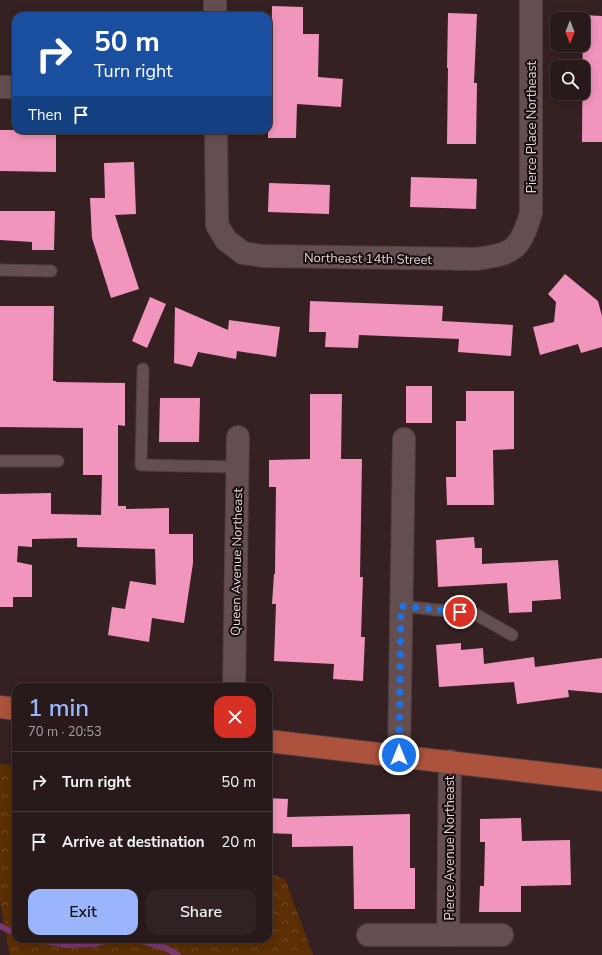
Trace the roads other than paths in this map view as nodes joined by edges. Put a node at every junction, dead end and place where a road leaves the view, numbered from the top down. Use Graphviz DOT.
graph roads {
  1 [pos="215,0"];
  2 [pos="531,0"];
  3 [pos="215,12"];
  4 [pos="0,87"];
  5 [pos="12,87"];
  6 [pos="216,134"];
  7 [pos="513,250"];
  8 [pos="0,270"];
  9 [pos="50,271"];
  10 [pos="143,370"];
  11 [pos="238,437"];
  12 [pos="404,439"];
  13 [pos="0,461"];
  14 [pos="58,461"];
  15 [pos="237,467"];
  16 [pos="401,606"];
  17 [pos="512,634"];
  18 [pos="234,683"];
  19 [pos="0,707"];
  20 [pos="12,708"];
  21 [pos="272,741"];
  22 [pos="399,755"];
  23 [pos="450,761"];
  24 [pos="602,780"];
  25 [pos="368,935"];
  26 [pos="448,935"];
  27 [pos="502,935"];
  1 -- 3 [label="street"];
  2 -- 7 [label="street, Pierce Place Northeast"];
  4 -- 5 [label="street"];
  6 -- 7 [label="street, Northeast 14th Street"];
  8 -- 9 [label="lane"];
  10 -- 15 [label="lane"];
  11 -- 15 [label="street, Queen Avenue Northeast"];
  12 -- 16 [label="street"];
  13 -- 14 [label="lane"];
  15 -- 18 [label="street, Queen Avenue Northeast"];
  16 -- 17 [label="lane"];
  16 -- 22 [label="street"];
  19 -- 20 [label="main road"];
  21 -- 22 [label="main road"];
  22 -- 23 [label="main road"];
  23 -- 24 [label="main road"];
  23 -- 26 [label="street, Pierce Avenue Northeast"];
  25 -- 26 [label="street, Pierce Avenue Northeast"];
  26 -- 27 [label="street, Pierce Avenue Northeast"];
}
